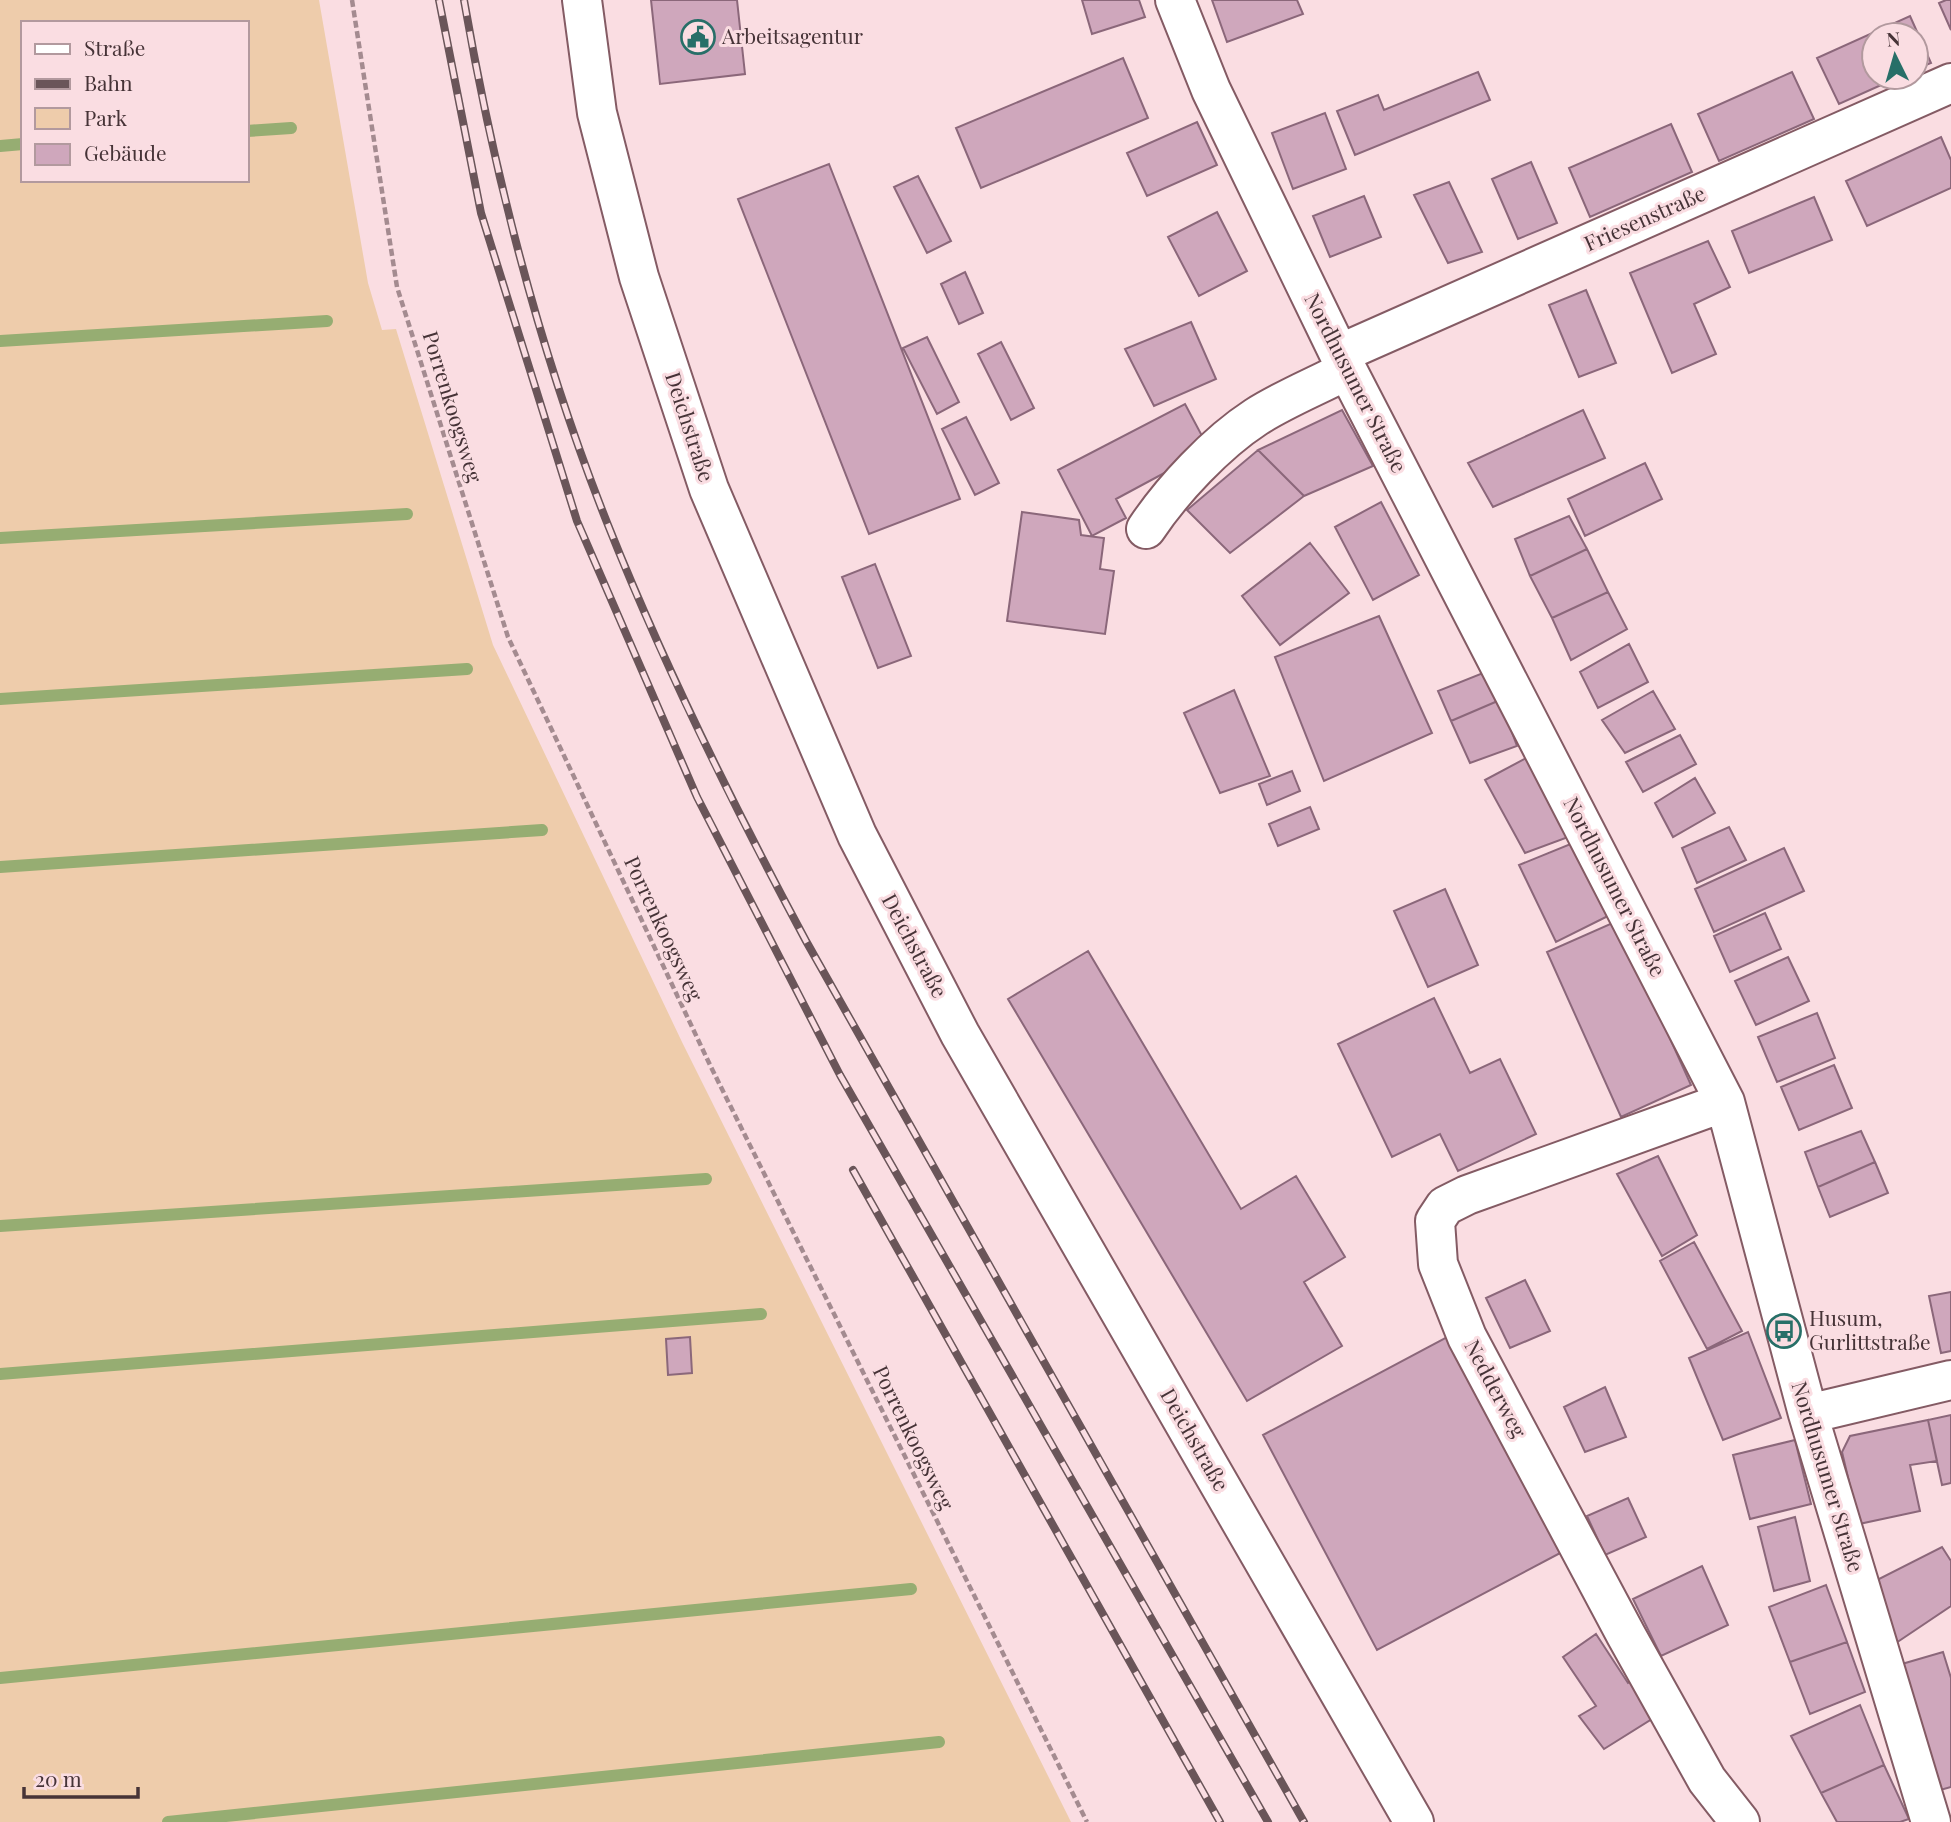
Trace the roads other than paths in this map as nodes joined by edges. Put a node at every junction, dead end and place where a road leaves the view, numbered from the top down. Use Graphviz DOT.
graph roads {
  1 [pos="582,0"];
  2 [pos="1175,0"];
  3 [pos="1951,83"];
  4 [pos="1343,362"];
  5 [pos="1146,529"];
  6 [pos="1725,1102"];
  7 [pos="1951,1380"];
  8 [pos="1808,1414"];
  9 [pos="1414,1822"];
  10 [pos="1740,1822"];
  11 [pos="1931,1822"];
  1 -- 9 [label="street, Deichstraße"];
  2 -- 4 [label="street, Nordhusumer Straße"];
  3 -- 4 [label="street, Friesenstraße"];
  4 -- 5 [label="street, Friesenstraße"];
  4 -- 6 [label="street, Nordhusumer Straße"];
  6 -- 8 [label="street, Nordhusumer Straße"];
  6 -- 10 [label="street, Nedderweg"];
  7 -- 8 [label="street"];
  8 -- 11 [label="street, Nordhusumer Straße"];
}
